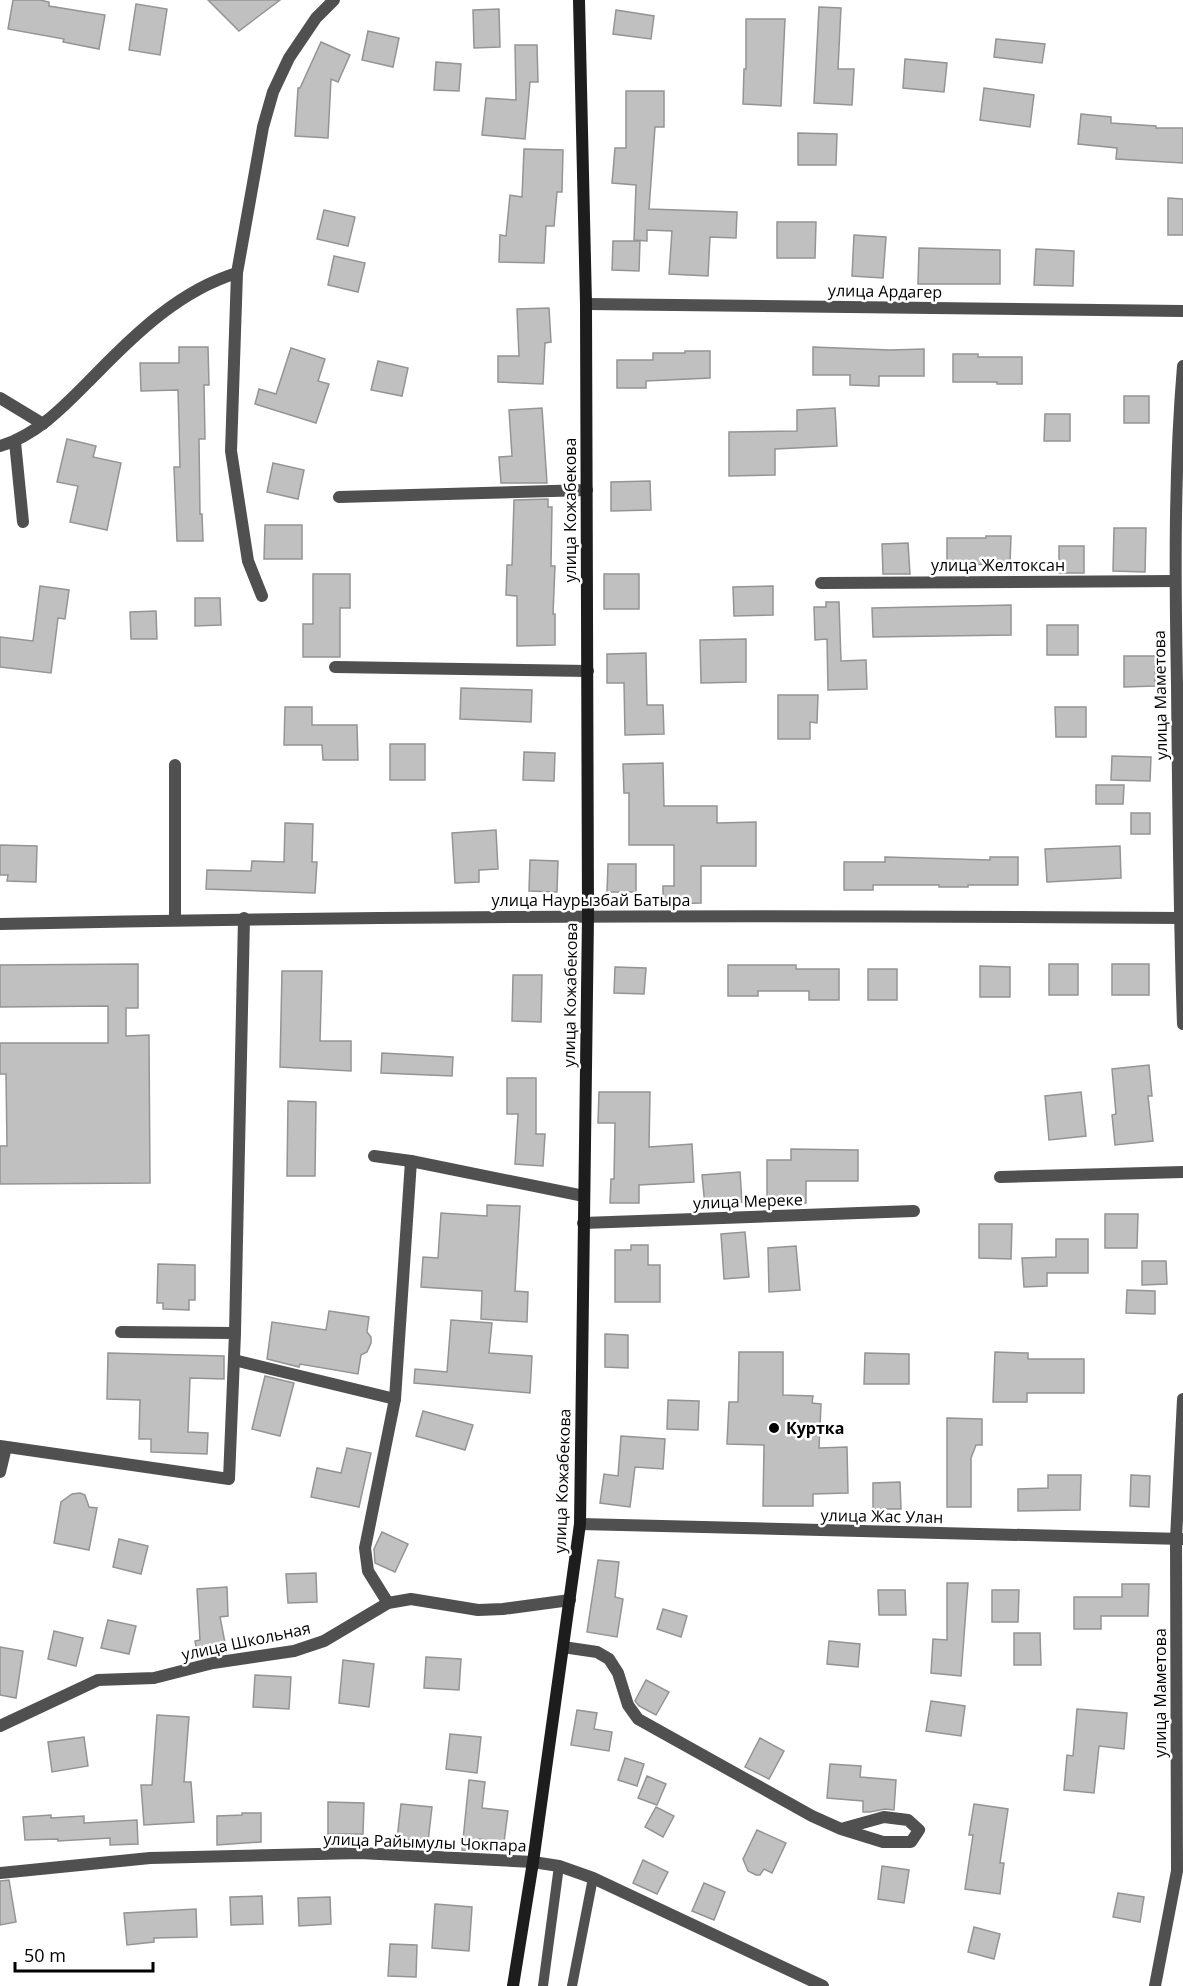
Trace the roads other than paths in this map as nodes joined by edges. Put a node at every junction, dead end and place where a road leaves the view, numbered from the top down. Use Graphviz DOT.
graph roads {
  1 [pos="334,0"];
  2 [pos="579,0"];
  3 [pos="237,273"];
  4 [pos="586,304"];
  5 [pos="1183,311"];
  6 [pos="1183,366"];
  7 [pos="0,398"];
  8 [pos="43,424"];
  9 [pos="15,442"];
  10 [pos="0,446"];
  11 [pos="587,490"];
  12 [pos="339,497"];
  13 [pos="23,522"];
  14 [pos="1175,581"];
  15 [pos="821,583"];
  16 [pos="262,596"];
  17 [pos="335,667"];
  18 [pos="588,671"];
  19 [pos="175,765"];
  20 [pos="588,916"];
  21 [pos="244,918"];
  22 [pos="1181,918"];
  23 [pos="175,920"];
  24 [pos="0,924"];
  25 [pos="1183,1024"];
  26 [pos="374,1156"];
  27 [pos="411,1161"];
  28 [pos="1183,1172"];
  29 [pos="1000,1177"];
  30 [pos="584,1196"];
  31 [pos="914,1211"];
  32 [pos="583,1224"];
  33 [pos="121,1332"];
  34 [pos="235,1333"];
  35 [pos="234,1360"];
  36 [pos="395,1399"];
  37 [pos="1183,1399"];
  38 [pos="3,1447"];
  39 [pos="0,1472"];
  40 [pos="580,1524"];
  41 [pos="1179,1539"];
  42 [pos="570,1600"];
  43 [pos="388,1603"];
  44 [pos="563,1647"];
  45 [pos="0,1726"];
  46 [pos="840,1829"];
  47 [pos="533,1862"];
  48 [pos="558,1866"];
  49 [pos="0,1873"];
  50 [pos="593,1878"];
  51 [pos="513,1986"];
  52 [pos="543,1986"];
  53 [pos="572,1986"];
  54 [pos="823,1986"];
  55 [pos="1155,1986"];
  1 -- 3 [label="street"];
  2 -- 4 [label="main road, улица Кожабекова"];
  3 -- 8 [label="street"];
  3 -- 16 [label="street"];
  4 -- 5 [label="street, улица Ардагер"];
  4 -- 11 [label="main road, улица Кожабекова"];
  6 -- 14 [label="street, улица Маметова"];
  7 -- 8 [label="street"];
  8 -- 9 [label="street"];
  9 -- 10 [label="street"];
  9 -- 13 [label="street"];
  11 -- 12 [label="street"];
  11 -- 18 [label="main road, улица Кожабекова"];
  14 -- 15 [label="street, улица Желтоксан"];
  14 -- 22 [label="street, улица Маметова"];
  17 -- 18 [label="street"];
  18 -- 20 [label="main road, улица Кожабекова"];
  19 -- 23 [label="street"];
  20 -- 21 [label="street, улица Наурызбай Батыра"];
  20 -- 22 [label="street, улица Наурызбай Батыра"];
  20 -- 30 [label="main road, улица Кожабекова"];
  21 -- 23 [label="street, улица Наурызбай Батыра"];
  21 -- 34 [label="street"];
  22 -- 25 [label="street, улица Маметова"];
  23 -- 24 [label="street, улица Наурызбай Батыра"];
  26 -- 27 [label="street"];
  27 -- 30 [label="street"];
  27 -- 36 [label="street"];
  28 -- 29 [label="street"];
  30 -- 32 [label="main road, улица Кожабекова"];
  31 -- 32 [label="street, улица Мереке"];
  32 -- 40 [label="main road, улица Кожабекова"];
  33 -- 34 [label="street"];
  34 -- 35 [label="street"];
  35 -- 36 [label="street"];
  35 -- 38 [label="street"];
  36 -- 43 [label="street"];
  37 -- 41 [label="street, улица Маметова"];
  38 -- 39 [label="street"];
  40 -- 41 [label="street, улица Жас Улан"];
  40 -- 42 [label="main road, улица Кожабекова"];
  41 -- 55 [label="street, улица Маметова"];
  42 -- 43 [label="street, улица Школьная"];
  42 -- 44 [label="main road, улица Кожабекова"];
  43 -- 45 [label="street, улица Школьная"];
  44 -- 46 [label="street"];
  44 -- 47 [label="main road, улица Кожабекова"];
  46 -- 46 [label="street"];
  47 -- 48 [label="street, улица Райымулы Чокпара"];
  47 -- 49 [label="street, улица Райымулы Чокпара"];
  47 -- 51 [label="main road, улица Кожабекова"];
  48 -- 50 [label="street, улица Райымулы Чокпара"];
  48 -- 52 [label="lane"];
  50 -- 53 [label="lane"];
  50 -- 54 [label="street, улица Райымулы Чокпара"];
}
